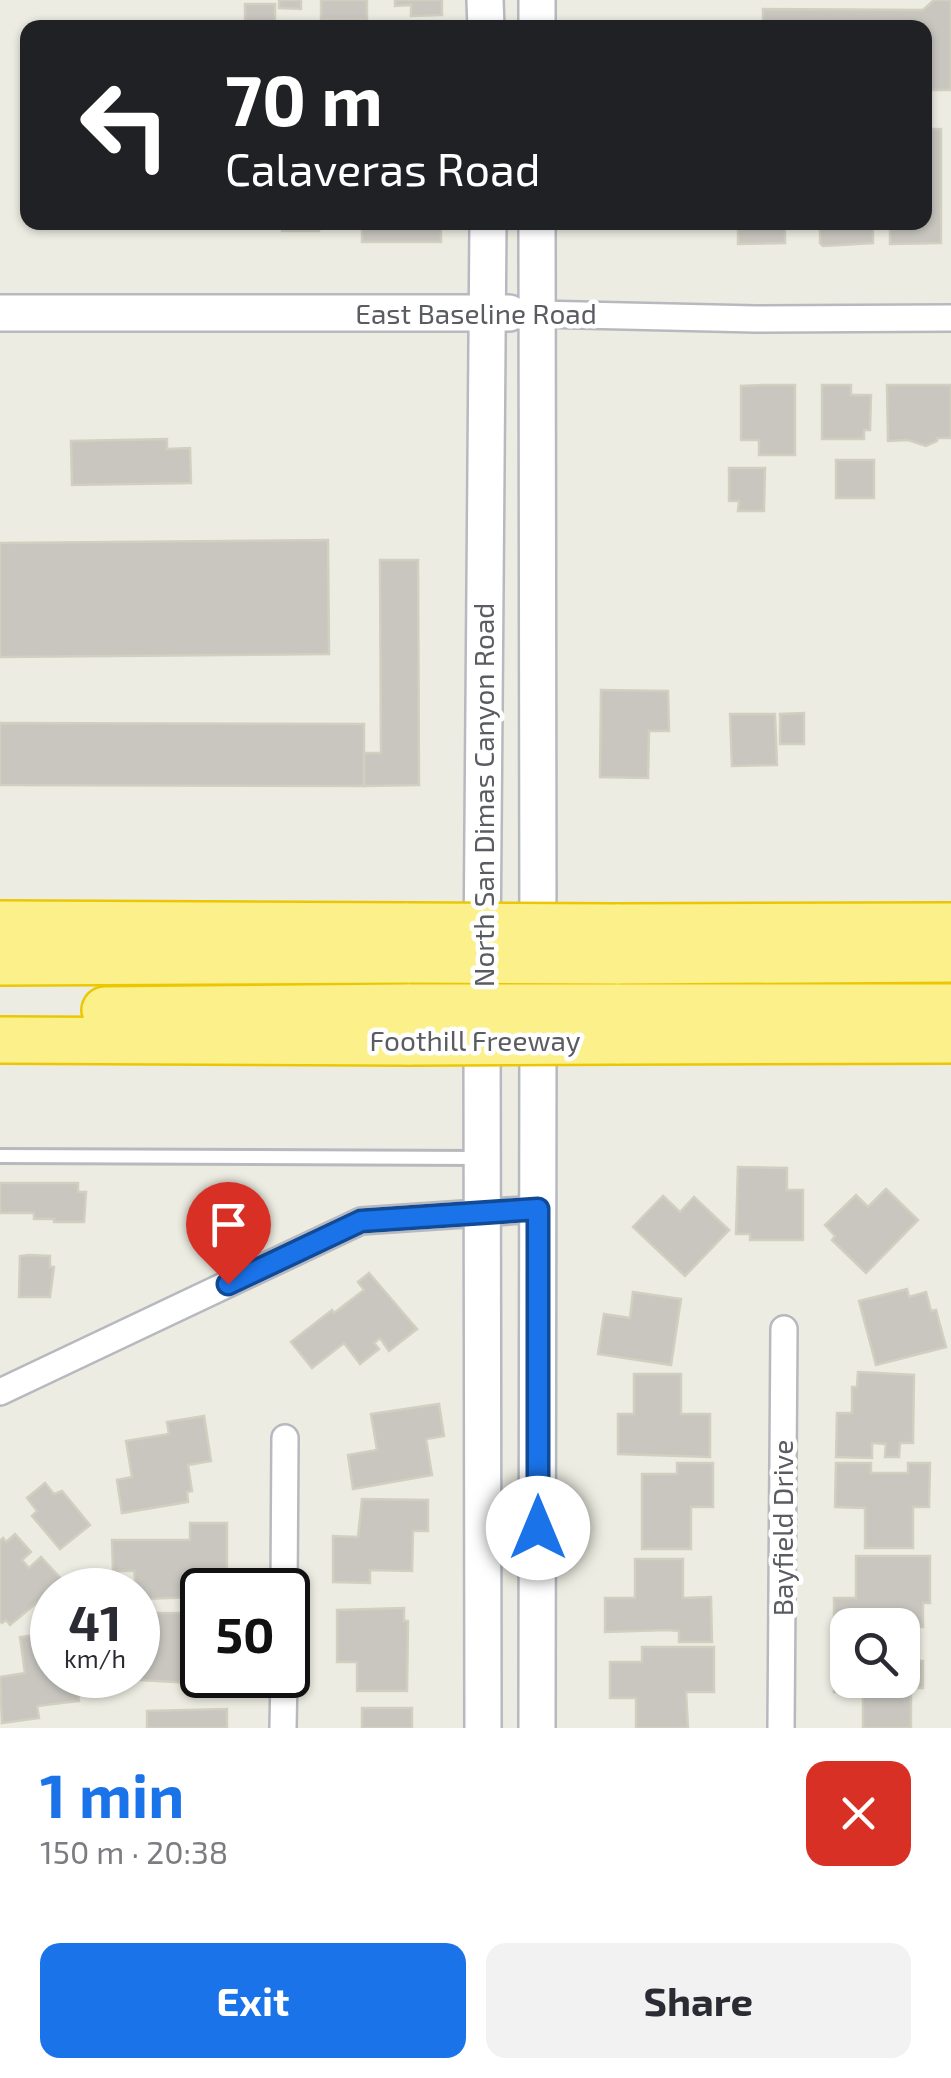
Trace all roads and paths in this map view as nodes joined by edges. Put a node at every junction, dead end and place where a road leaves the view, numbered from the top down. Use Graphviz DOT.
graph roads {
  1 [pos="488,230"];
  2 [pos="537,230"];
  3 [pos="0,313"];
  4 [pos="488,313"];
  5 [pos="537,314"];
  6 [pos="951,318"];
  7 [pos="0,924"];
  8 [pos="951,926"];
  9 [pos="409,943"];
  10 [pos="616,944"];
  11 [pos="951,959"];
  12 [pos="0,962"];
  13 [pos="951,1007"];
  14 [pos="616,1024"];
  15 [pos="7,1040"];
  16 [pos="951,1040"];
  17 [pos="0,1156"];
  18 [pos="480,1158"];
  19 [pos="538,1209"];
  20 [pos="480,1213"];
  21 [pos="784,1329"];
  22 [pos="0,1392"];
  23 [pos="284,1438"];
  24 [pos="284,1568"];
  25 [pos="284,1698"];
  26 [pos="284,1728"];
  27 [pos="483,1728"];
  28 [pos="537,1728"];
  29 [pos="781,1728"];
  1 -- 4 [label="main road, North San Dimas Canyon Road"];
  2 -- 5 [label="main road, North San Dimas Canyon Road"];
  3 -- 4 [label="main road, East Baseline Road"];
  4 -- 5 [label="main road, East Baseline Road"];
  4 -- 18 [label="main road, North San Dimas Canyon Road"];
  5 -- 6 [label="street, East Baseline Road"];
  5 -- 19 [label="main road, North San Dimas Canyon Road"];
  7 -- 9 [label="highway"];
  8 -- 10 [label="highway"];
  9 -- 10 [label="highway, bridge"];
  9 -- 12 [label="highway"];
  10 -- 11 [label="highway"];
  13 -- 14 [label="highway"];
  14 -- 15 [label="highway, Foothill Freeway, bridge"];
  14 -- 16 [label="highway, Foothill Freeway"];
  17 -- 18 [label="lane"];
  18 -- 20 [label="main road, North San Dimas Canyon Road"];
  19 -- 20 [label="street"];
  19 -- 28 [label="main road, North San Dimas Canyon Road"];
  20 -- 22 [label="street"];
  20 -- 27 [label="main road, North San Dimas Canyon Road"];
  21 -- 29 [label="street, Bayfield Drive"];
  23 -- 24 [label="street"];
  25 -- 26 [label="street"];
}
